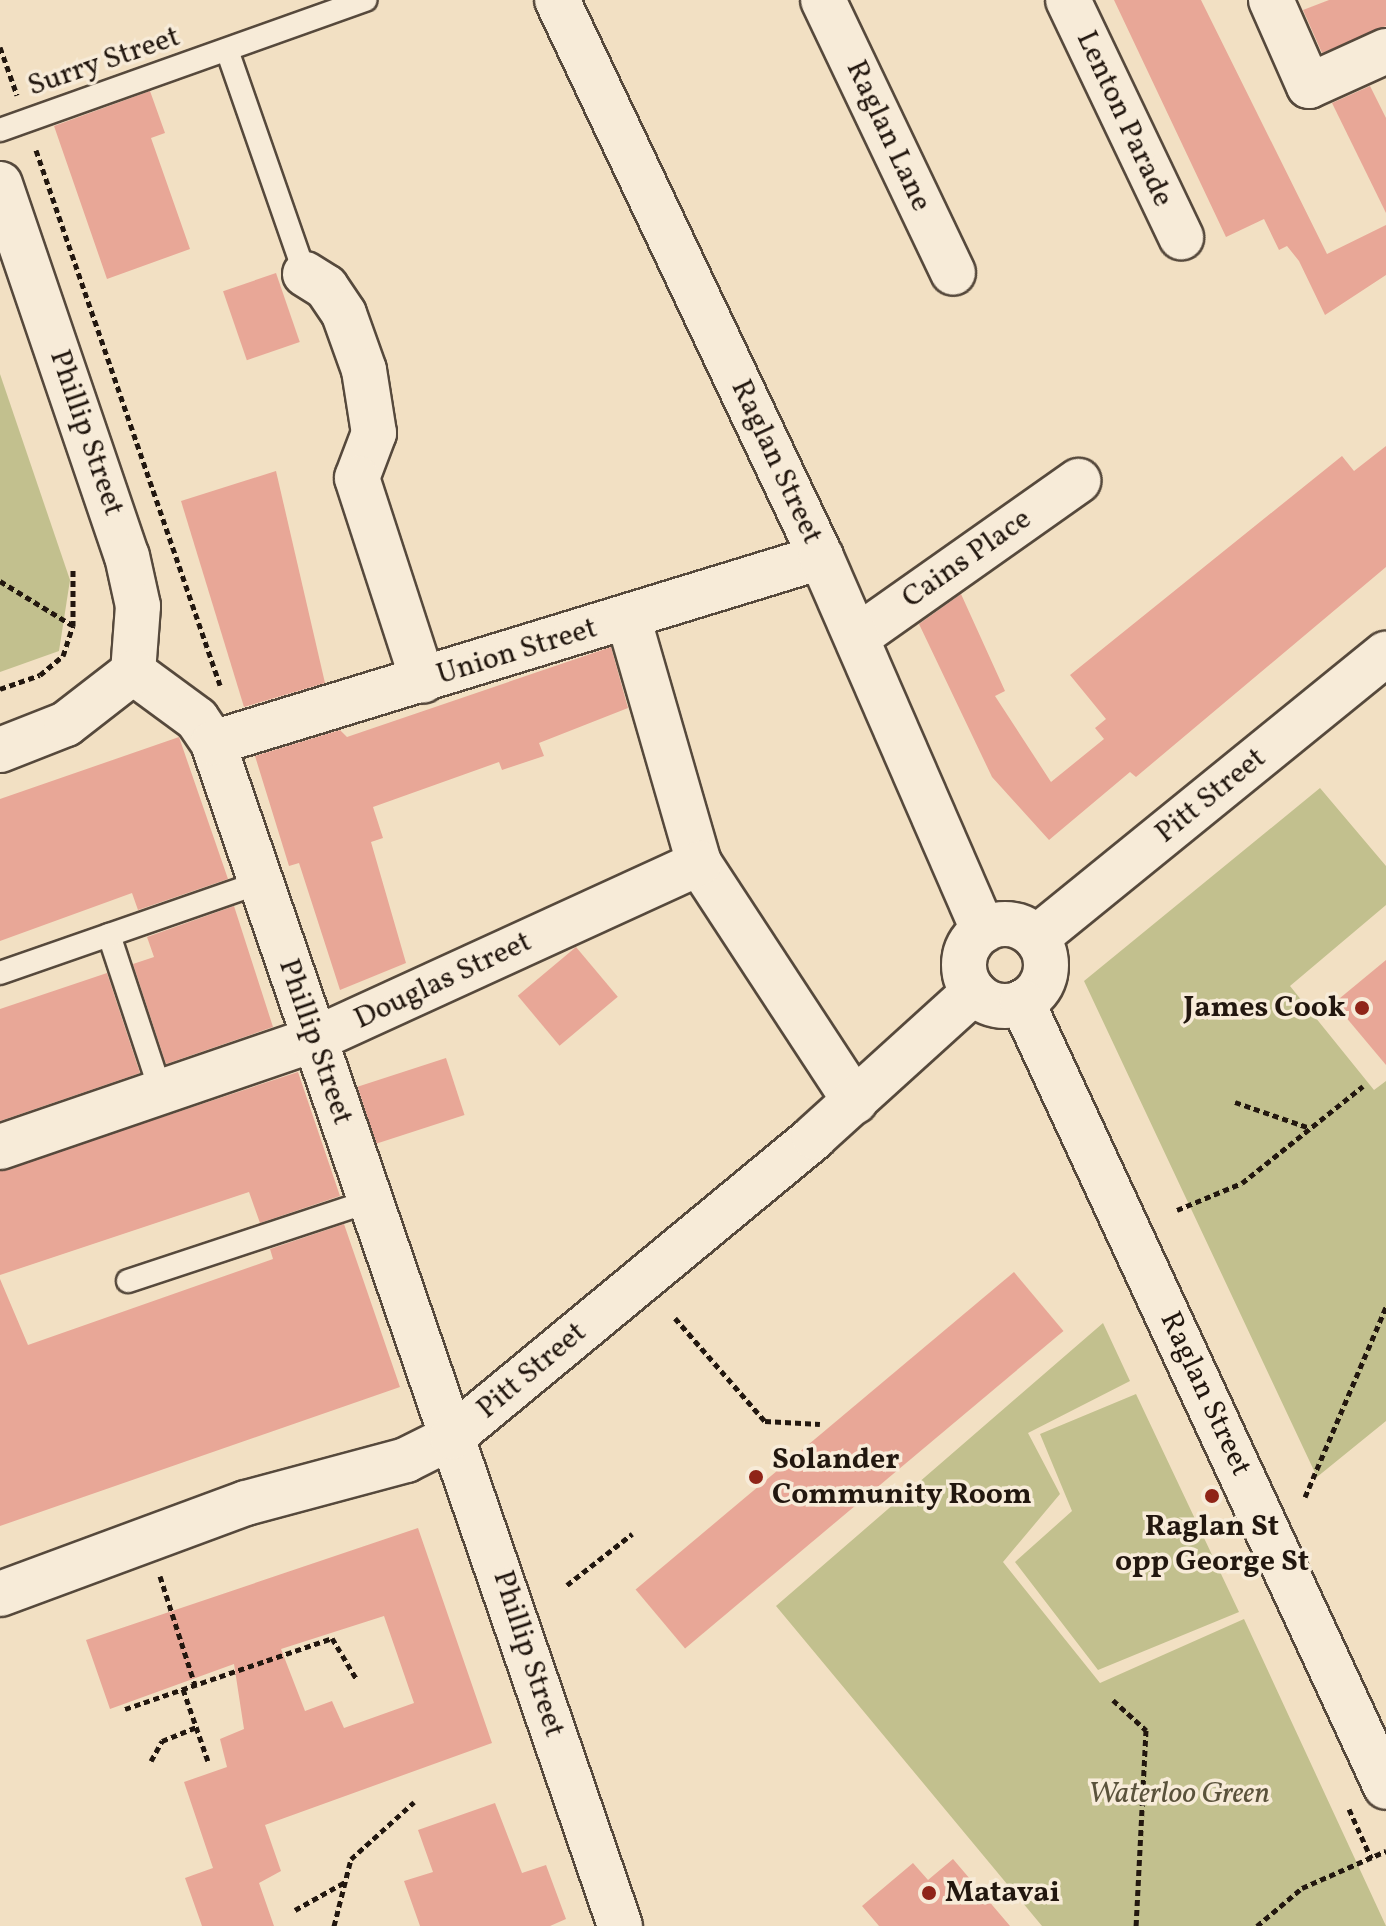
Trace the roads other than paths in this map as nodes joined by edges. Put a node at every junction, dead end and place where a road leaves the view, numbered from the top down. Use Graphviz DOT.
graph roads {
  1 [pos="366,0"];
  2 [pos="557,0"];
  3 [pos="823,0"];
  4 [pos="1068,0"];
  5 [pos="1271,0"];
  6 [pos="227,50"];
  7 [pos="1386,51"];
  8 [pos="0,130"];
  9 [pos="0,184"];
  10 [pos="1181,237"];
  11 [pos="953,273"];
  12 [pos="305,274"];
  13 [pos="1078,481"];
  14 [pos="821,557"];
  15 [pos="628,617"];
  16 [pos="857,637"];
  17 [pos="1386,654"];
  18 [pos="133,672"];
  19 [pos="423,681"];
  20 [pos="225,740"];
  21 [pos="0,750"];
  22 [pos="699,863"];
  23 [pos="261,882"];
  24 [pos="983,930"];
  25 [pos="109,935"];
  26 [pos="1036,938"];
  27 [pos="0,973"];
  28 [pos="974,992"];
  29 [pos="1022,1002"];
  30 [pos="313,1040"];
  31 [pos="161,1092"];
  32 [pos="855,1101"];
  33 [pos="0,1147"];
  34 [pos="370,1201"];
  35 [pos="128,1281"];
  36 [pos="452,1437"];
  37 [pos="0,1594"];
  38 [pos="1386,1787"];
  39 [pos="620,1926"];
  1 -- 6 [label="lane, Surry Street"];
  2 -- 14 [label="street, Raglan Street"];
  3 -- 11 [label="street, Raglan Lane"];
  4 -- 10 [label="street, Lenton Parade"];
  5 -- 7 [label="street"];
  6 -- 8 [label="lane, Surry Street"];
  6 -- 12 [label="lane, Surry Street"];
  9 -- 18 [label="street, Phillip Street"];
  12 -- 19 [label="street"];
  13 -- 16 [label="street, Cains Place"];
  14 -- 15 [label="street, Union Street"];
  14 -- 16 [label="street, Raglan Street"];
  15 -- 19 [label="street, Union Street"];
  15 -- 22 [label="street"];
  16 -- 24 [label="street, Raglan Street"];
  17 -- 26 [label="street, Pitt Street"];
  18 -- 20 [label="street, Phillip Street"];
  18 -- 21 [label="street"];
  19 -- 20 [label="street, Union Street"];
  20 -- 23 [label="street, Phillip Street"];
  22 -- 30 [label="street, Douglas Street"];
  22 -- 32 [label="street"];
  23 -- 25 [label="lane"];
  23 -- 30 [label="street, Phillip Street"];
  24 -- 26 [label="street"];
  24 -- 28 [label="street"];
  25 -- 27 [label="lane"];
  25 -- 31 [label="lane"];
  26 -- 29 [label="street"];
  28 -- 29 [label="street"];
  28 -- 32 [label="street, Pitt Street"];
  29 -- 38 [label="street, Raglan Street"];
  30 -- 31 [label="street, Douglas Street"];
  30 -- 34 [label="street, Phillip Street"];
  31 -- 33 [label="street, Douglas Street"];
  32 -- 36 [label="street, Pitt Street"];
  34 -- 35 [label="lane"];
  34 -- 36 [label="street, Phillip Street"];
  36 -- 37 [label="street, Pitt Street"];
  36 -- 39 [label="street, Phillip Street"];
}
